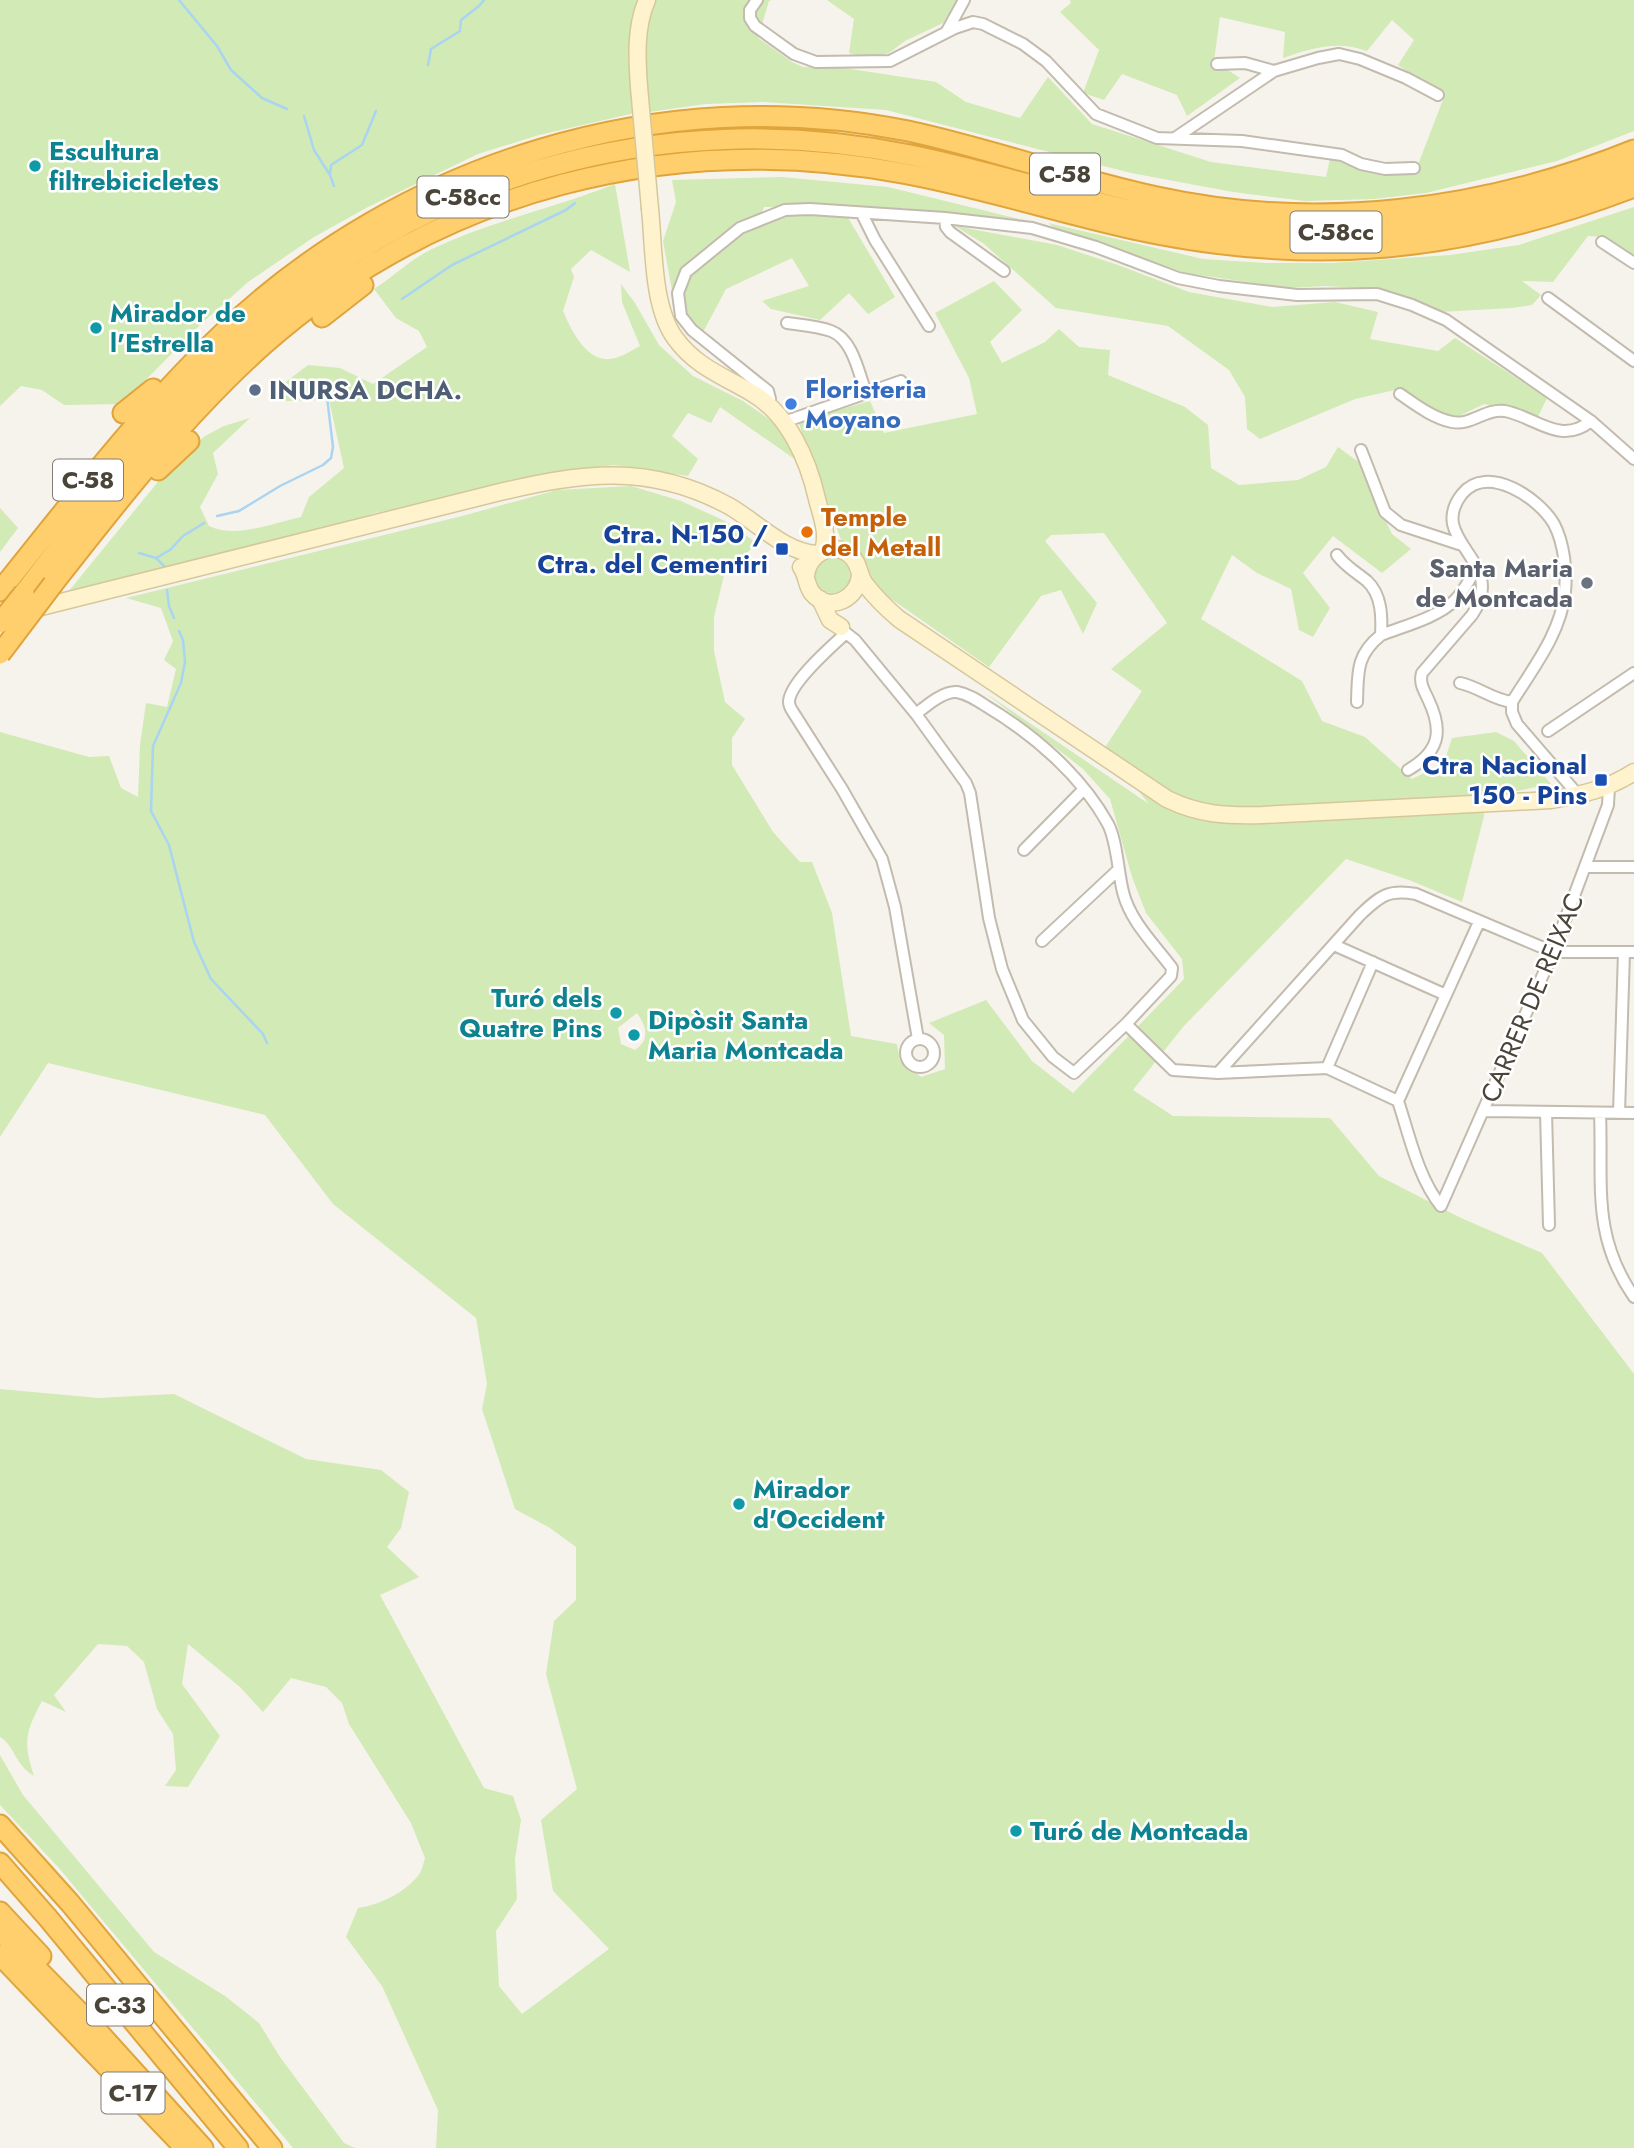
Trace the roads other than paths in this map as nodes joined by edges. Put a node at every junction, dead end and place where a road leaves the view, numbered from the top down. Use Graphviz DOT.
graph roads {
  1 [pos="647,0"];
  2 [pos="757,0"];
  3 [pos="964,0"];
  4 [pos="947,31"];
  5 [pos="1217,64"];
  6 [pos="1274,71"];
  7 [pos="1438,95"];
  8 [pos="1175,138"];
  9 [pos="1634,150"];
  10 [pos="1634,161"];
  11 [pos="1414,168"];
  12 [pos="1634,170"];
  13 [pos="1634,187"];
  14 [pos="862,214"];
  15 [pos="463,218"];
  16 [pos="944,218"];
  17 [pos="1452,221"];
  18 [pos="1602,243"];
  19 [pos="1634,263"];
  20 [pos="1004,271"];
  21 [pos="1548,298"];
  22 [pos="323,317"];
  23 [pos="787,323"];
  24 [pos="929,326"];
  25 [pos="1634,361"];
  26 [pos="182,373"];
  27 [pos="901,382"];
  28 [pos="866,393"];
  29 [pos="1400,394"];
  30 [pos="769,406"];
  31 [pos="123,413"];
  32 [pos="1591,421"];
  33 [pos="784,422"];
  34 [pos="189,441"];
  35 [pos="1361,450"];
  36 [pos="1634,459"];
  37 [pos="30,536"];
  38 [pos="88,540"];
  39 [pos="784,543"];
  40 [pos="1462,545"];
  41 [pos="826,551"];
  42 [pos="1337,555"];
  43 [pos="1477,568"];
  44 [pos="860,574"];
  45 [pos="0,575"];
  46 [pos="806,575"];
  47 [pos="0,591"];
  48 [pos="847,598"];
  49 [pos="820,599"];
  50 [pos="877,600"];
  51 [pos="0,620"];
  52 [pos="843,630"];
  53 [pos="1381,635"];
  54 [pos="0,654"];
  55 [pos="1634,673"];
  56 [pos="1460,683"];
  57 [pos="1357,702"];
  58 [pos="1512,702"];
  59 [pos="916,714"];
  60 [pos="1548,731"];
  61 [pos="1408,769"];
  62 [pos="1634,772"];
  63 [pos="1609,786"];
  64 [pos="1084,789"];
  65 [pos="1579,796"];
  66 [pos="1024,850"];
  67 [pos="1586,867"];
  68 [pos="1634,867"];
  69 [pos="1118,870"];
  70 [pos="1479,922"];
  71 [pos="1042,941"];
  72 [pos="1334,945"];
  73 [pos="1553,951"];
  74 [pos="1629,952"];
  75 [pos="1374,962"];
  76 [pos="1446,995"];
  77 [pos="1622,1015"];
  78 [pos="1634,1015"];
  79 [pos="1126,1024"];
  80 [pos="918,1039"];
  81 [pos="1327,1068"];
  82 [pos="1218,1073"];
  83 [pos="1398,1101"];
  84 [pos="1485,1111"];
  85 [pos="1546,1112"];
  86 [pos="1600,1113"];
  87 [pos="1619,1113"];
  88 [pos="1634,1114"];
  89 [pos="1549,1225"];
  90 [pos="1634,1297"];
  91 [pos="0,1825"];
  92 [pos="0,1863"];
  93 [pos="0,1912"];
  94 [pos="0,1931"];
  95 [pos="0,1955"];
  96 [pos="91,2024"];
  97 [pos="185,2148"];
  98 [pos="203,2148"];
  99 [pos="238,2148"];
  100 [pos="272,2148"];
  1 -- 30 [label="main road, bridge"];
  2 -- 4 [label="street"];
  3 -- 4 [label="street"];
  4 -- 8 [label="street"];
  5 -- 6 [label="street"];
  6 -- 7 [label="street"];
  6 -- 8 [label="street"];
  8 -- 11 [label="street"];
  9 -- 26 [label="highway, C-58"];
  10 -- 17 [label="highway, C-58cc"];
  12 -- 17 [label="highway, C-58cc"];
  13 -- 15 [label="highway, C-58"];
  13 -- 17 [label="highway, C-58cc"];
  14 -- 16 [label="street"];
  14 -- 24 [label="street"];
  14 -- 30 [label="street"];
  15 -- 22 [label="highway"];
  15 -- 38 [label="highway, C-58"];
  16 -- 20 [label="street"];
  16 -- 32 [label="street"];
  17 -- 51 [label="highway, C-58cc, bridge"];
  18 -- 19 [label="street"];
  21 -- 25 [label="street"];
  23 -- 28 [label="street"];
  26 -- 31 [label="highway"];
  26 -- 47 [label="highway, C-58"];
  27 -- 28 [label="street"];
  28 -- 33 [label="street"];
  29 -- 32 [label="street"];
  30 -- 33 [label="main road"];
  32 -- 36 [label="street"];
  33 -- 41 [label="main road"];
  34 -- 38 [label="highway"];
  35 -- 40 [label="street"];
  37 -- 45 [label="highway"];
  38 -- 54 [label="highway, C-58, bridge"];
  39 -- 41 [label="main road"];
  39 -- 46 [label="main road"];
  39 -- 51 [label="main road"];
  40 -- 43 [label="street"];
  40 -- 58 [label="street"];
  41 -- 44 [label="main road"];
  41 -- 46 [label="main road"];
  42 -- 53 [label="street"];
  43 -- 53 [label="street"];
  43 -- 61 [label="street"];
  44 -- 48 [label="main road"];
  44 -- 50 [label="main road"];
  46 -- 49 [label="main road"];
  48 -- 49 [label="main road"];
  48 -- 50 [label="main road"];
  48 -- 52 [label="main road"];
  49 -- 52 [label="main road"];
  50 -- 65 [label="main road"];
  52 -- 59 [label="street"];
  52 -- 80 [label="street"];
  53 -- 57 [label="street"];
  55 -- 60 [label="street"];
  56 -- 58 [label="street"];
  58 -- 65 [label="street"];
  59 -- 64 [label="street"];
  59 -- 79 [label="street"];
  62 -- 63 [label="main road"];
  63 -- 65 [label="main road"];
  63 -- 67 [label="street, CARRER DE REIXAC"];
  64 -- 66 [label="street"];
  64 -- 69 [label="street"];
  67 -- 68 [label="street"];
  67 -- 73 [label="street, CARRER DE REIXAC"];
  69 -- 71 [label="street"];
  69 -- 79 [label="street"];
  70 -- 72 [label="street"];
  70 -- 73 [label="street"];
  70 -- 76 [label="street"];
  72 -- 75 [label="street"];
  72 -- 82 [label="street"];
  73 -- 74 [label="street"];
  73 -- 84 [label="street, CARRER DE REIXAC"];
  74 -- 77 [label="street"];
  75 -- 76 [label="street"];
  75 -- 81 [label="street"];
  76 -- 83 [label="street"];
  77 -- 78 [label="street"];
  77 -- 87 [label="street"];
  79 -- 82 [label="street"];
  81 -- 82 [label="street"];
  81 -- 83 [label="street"];
  83 -- 84 [label="street, CARRER DE REIXAC"];
  84 -- 85 [label="street"];
  85 -- 86 [label="street"];
  85 -- 89 [label="street"];
  86 -- 87 [label="street"];
  86 -- 90 [label="street"];
  87 -- 88 [label="street"];
  91 -- 100 [label="highway, C-33"];
  92 -- 99 [label="highway, C-33"];
  93 -- 96 [label="highway"];
  94 -- 96 [label="highway, C-17"];
  95 -- 97 [label="highway, C-17"];
  96 -- 98 [label="highway, C-17"];
}
